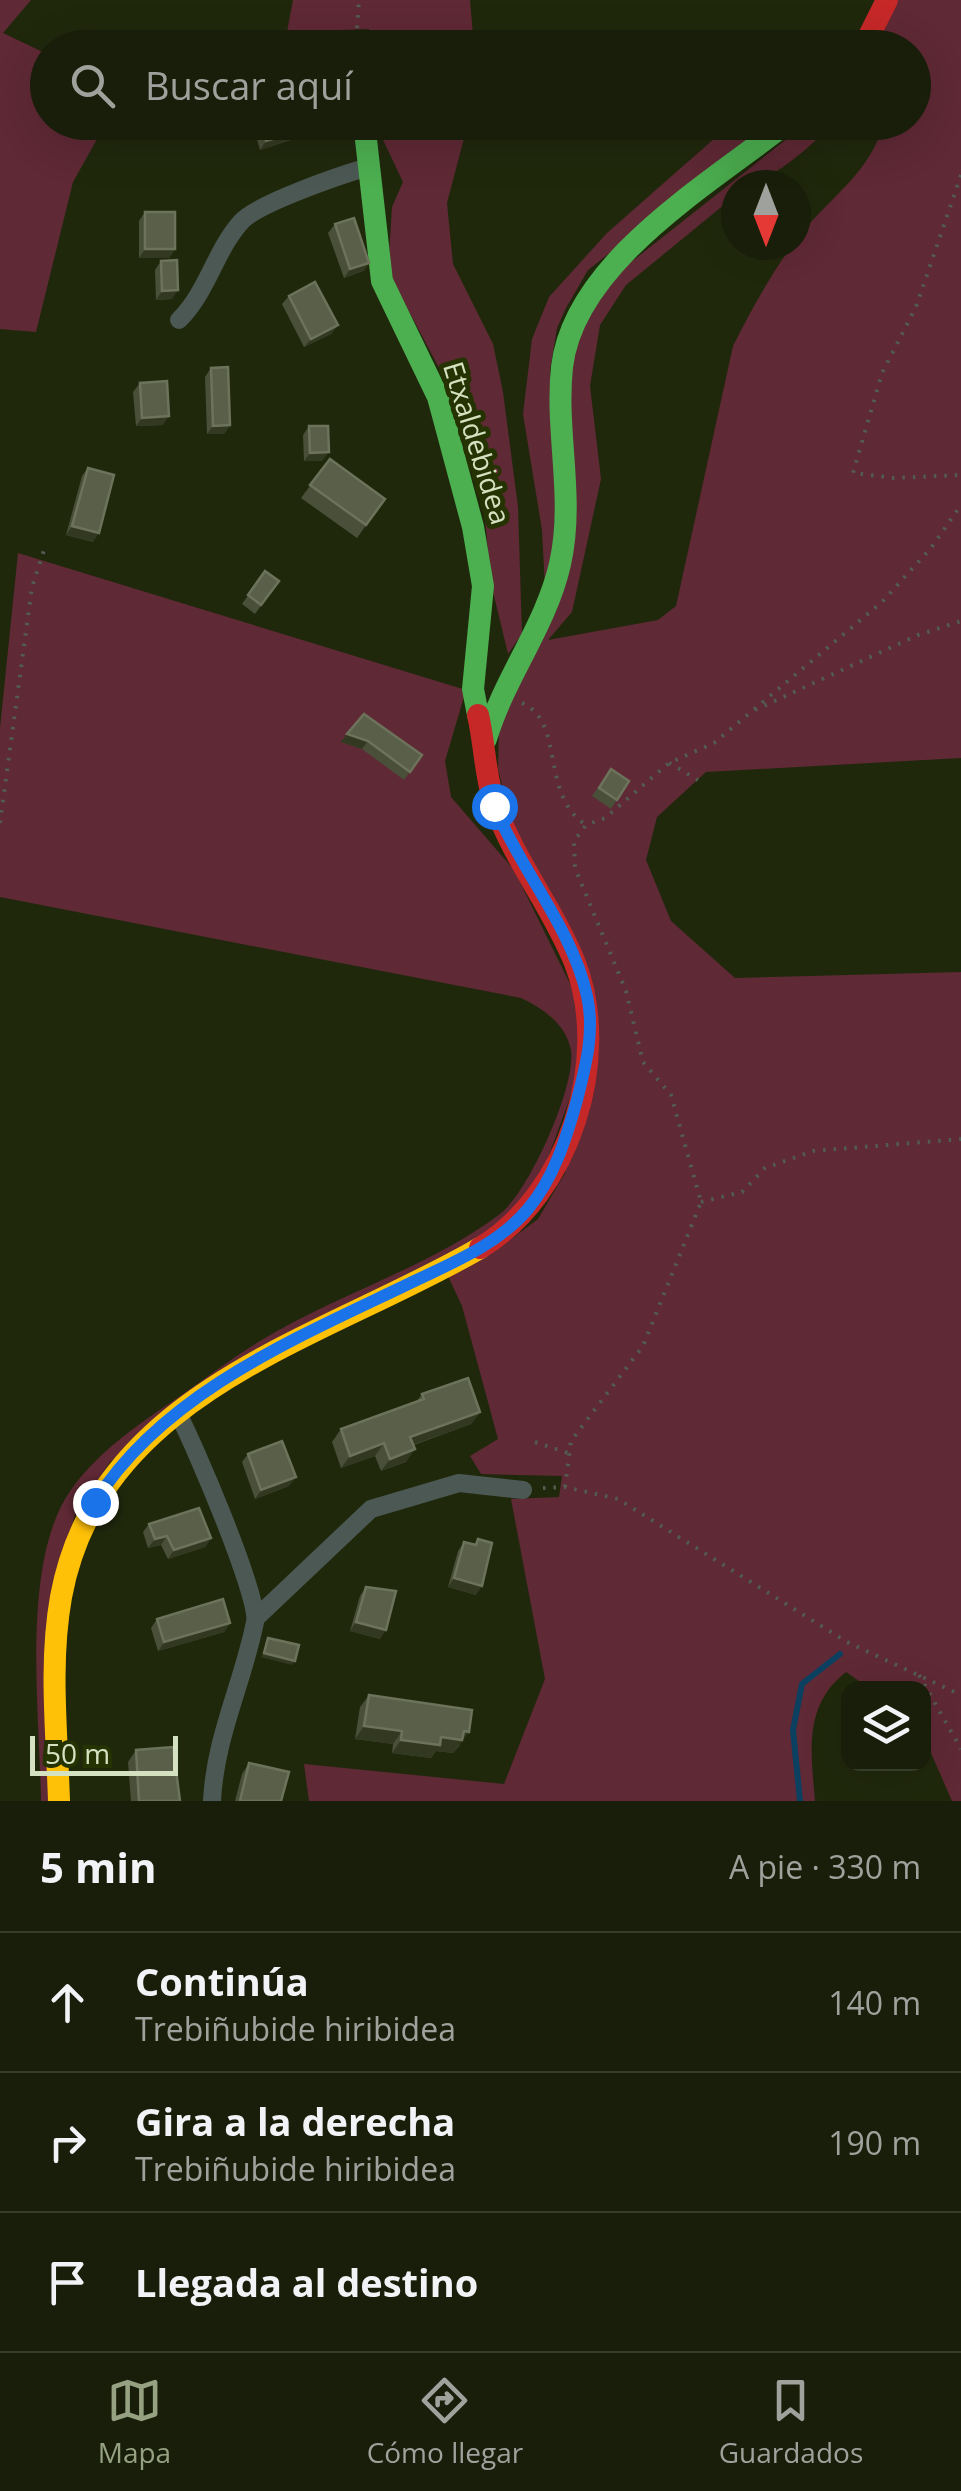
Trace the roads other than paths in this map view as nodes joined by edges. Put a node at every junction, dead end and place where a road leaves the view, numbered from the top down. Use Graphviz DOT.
graph roads {
  1 [pos="887,0"];
  2 [pos="872,30"];
  3 [pos="366,140"];
  4 [pos="765,140"];
  5 [pos="369,167"];
  6 [pos="179,320"];
  7 [pos="484,744"];
  8 [pos="178,1414"];
  9 [pos="523,1490"];
  10 [pos="257,1616"];
  11 [pos="59,1801"];
  12 [pos="212,1801"];
  1 -- 2 [label="street"];
  3 -- 5 [label="street, Etxaldebidea"];
  4 -- 7 [label="street"];
  5 -- 6 [label="street"];
  5 -- 7 [label="street, Etxaldebidea"];
  7 -- 8 [label="street, Etxaldebidea"];
  8 -- 10 [label="street"];
  8 -- 11 [label="street, Etxaldebidea"];
  9 -- 10 [label="street"];
  10 -- 12 [label="street"];
}
